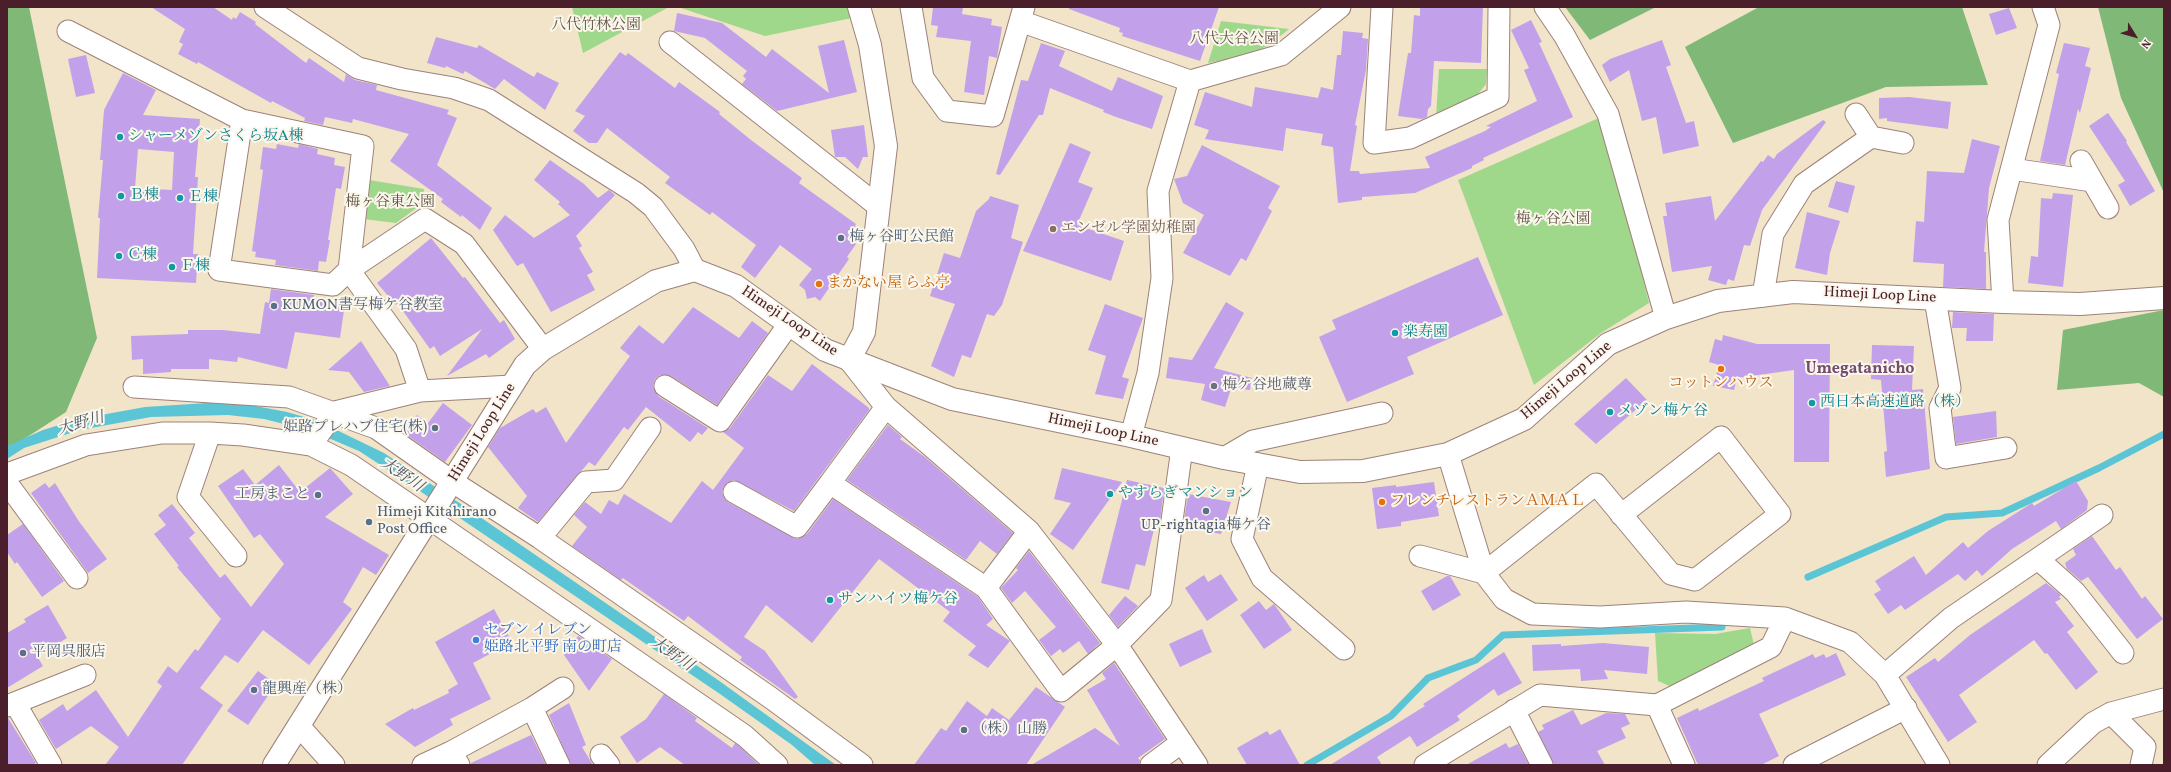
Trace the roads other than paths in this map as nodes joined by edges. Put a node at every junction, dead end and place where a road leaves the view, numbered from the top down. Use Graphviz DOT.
graph roads {
  1 [pos="265,7"];
  2 [pos="859,7"];
  3 [pos="911,7"];
  4 [pos="1340,7"];
  5 [pos="1382,7"];
  6 [pos="1499,7"];
  7 [pos="1544,7"];
  8 [pos="2043,7"];
  9 [pos="1022,14"];
  10 [pos="68,32"];
  11 [pos="670,42"];
  12 [pos="1190,81"];
  13 [pos="1856,114"];
  14 [pos="242,120"];
  15 [pos="1871,137"];
  16 [pos="1903,143"];
  17 [pos="2081,161"];
  18 [pos="2012,169"];
  19 [pos="2092,181"];
  20 [pos="878,206"];
  21 [pos="2108,208"];
  22 [pos="349,270"];
  23 [pos="695,270"];
  24 [pos="1763,296"];
  25 [pos="2164,298"];
  26 [pos="1935,299"];
  27 [pos="2003,302"];
  28 [pos="1666,318"];
  29 [pos="789,324"];
  30 [pos="543,349"];
  31 [pos="849,360"];
  32 [pos="512,386"];
  33 [pos="665,386"];
  34 [pos="134,387"];
  35 [pos="420,391"];
  36 [pos="886,407"];
  37 [pos="335,412"];
  38 [pos="1382,413"];
  39 [pos="650,428"];
  40 [pos="210,433"];
  41 [pos="1131,436"];
  42 [pos="311,445"];
  43 [pos="1182,448"];
  44 [pos="2006,448"];
  45 [pos="1448,454"];
  46 [pos="1224,458"];
  47 [pos="1258,464"];
  48 [pos="7,474"];
  49 [pos="453,482"];
  50 [pos="7,483"];
  51 [pos="830,483"];
  52 [pos="734,492"];
  53 [pos="1621,515"];
  54 [pos="2102,515"];
  55 [pos="430,519"];
  56 [pos="1028,531"];
  57 [pos="540,538"];
  58 [pos="236,556"];
  59 [pos="1420,556"];
  60 [pos="2038,558"];
  61 [pos="1484,573"];
  62 [pos="77,578"];
  63 [pos="986,588"];
  64 [pos="1785,618"];
  65 [pos="1117,645"];
  66 [pos="1344,649"];
  67 [pos="2123,653"];
  68 [pos="85,675"];
  69 [pos="1885,675"];
  70 [pos="563,688"];
  71 [pos="2164,699"];
  72 [pos="11,704"];
  73 [pos="1657,705"];
  74 [pos="532,708"];
  75 [pos="1906,708"];
  76 [pos="1514,710"];
  77 [pos="2110,713"];
  78 [pos="299,726"];
  79 [pos="1182,742"];
  80 [pos="455,758"];
  81 [pos="51,765"];
  82 [pos="274,765"];
  83 [pos="334,765"];
  84 [pos="423,765"];
  85 [pos="559,765"];
  86 [pos="778,765"];
  87 [pos="862,765"];
  88 [pos="1151,765"];
  89 [pos="1197,765"];
  90 [pos="1425,765"];
  91 [pos="1542,765"];
  92 [pos="1684,765"];
  93 [pos="1794,765"];
  94 [pos="1939,765"];
  95 [pos="2048,765"];
  96 [pos="2142,765"];
  1 -- 23 [label="street"];
  2 -- 20 [label="main road"];
  3 -- 9 [label="street"];
  4 -- 12 [label="street"];
  5 -- 6 [label="street"];
  7 -- 28 [label="street"];
  8 -- 18 [label="street"];
  9 -- 12 [label="street"];
  10 -- 14 [label="street"];
  11 -- 20 [label="street"];
  12 -- 41 [label="street"];
  13 -- 15 [label="street"];
  14 -- 22 [label="street"];
  14 -- 22 [label="street"];
  15 -- 16 [label="street"];
  15 -- 24 [label="street"];
  17 -- 19 [label="street"];
  18 -- 19 [label="street"];
  18 -- 27 [label="street"];
  19 -- 21 [label="street"];
  20 -- 31 [label="main road"];
  22 -- 30 [label="street"];
  22 -- 35 [label="street"];
  23 -- 29 [label="main road, Himeji Loop Line"];
  23 -- 30 [label="main road, Himeji Loop Line"];
  24 -- 26 [label="main road, Himeji Loop Line"];
  24 -- 28 [label="main road, Himeji Loop Line"];
  25 -- 27 [label="main road, Himeji Loop Line"];
  26 -- 27 [label="main road, Himeji Loop Line"];
  26 -- 44 [label="street"];
  28 -- 45 [label="main road, Himeji Loop Line"];
  29 -- 31 [label="main road, Himeji Loop Line"];
  29 -- 33 [label="street"];
  30 -- 32 [label="main road, Himeji Loop Line"];
  31 -- 36 [label="street"];
  31 -- 41 [label="main road, Himeji Loop Line"];
  32 -- 35 [label="street"];
  32 -- 49 [label="main road, Himeji Loop Line"];
  34 -- 37 [label="street"];
  35 -- 37 [label="street"];
  36 -- 51 [label="street"];
  36 -- 56 [label="street"];
  37 -- 42 [label="street"];
  37 -- 49 [label="street"];
  38 -- 46 [label="street"];
  39 -- 57 [label="street"];
  40 -- 42 [label="street"];
  40 -- 48 [label="street"];
  40 -- 58 [label="street"];
  41 -- 43 [label="main road, Himeji Loop Line"];
  42 -- 55 [label="street"];
  43 -- 46 [label="main road, Himeji Loop Line"];
  43 -- 65 [label="street"];
  45 -- 47 [label="main road, Himeji Loop Line"];
  45 -- 61 [label="street"];
  46 -- 47 [label="main road, Himeji Loop Line"];
  47 -- 66 [label="street"];
  49 -- 55 [label="main road, Himeji Loop Line"];
  49 -- 57 [label="street"];
  50 -- 62 [label="street"];
  51 -- 52 [label="street"];
  51 -- 63 [label="street"];
  53 -- 61 [label="street"];
  54 -- 60 [label="street"];
  55 -- 78 [label="main road, Himeji Loop Line"];
  55 -- 86 [label="street"];
  56 -- 63 [label="street"];
  56 -- 65 [label="street"];
  57 -- 87 [label="street"];
  59 -- 61 [label="street"];
  60 -- 67 [label="street"];
  60 -- 69 [label="street"];
  61 -- 64 [label="street"];
  63 -- 65 [label="street"];
  64 -- 69 [label="street"];
  64 -- 73 [label="street"];
  65 -- 79 [label="street"];
  68 -- 72 [label="street"];
  69 -- 75 [label="street"];
  70 -- 74 [label="street"];
  71 -- 77 [label="street"];
  72 -- 81 [label="street"];
  73 -- 76 [label="street"];
  73 -- 92 [label="street"];
  74 -- 80 [label="street"];
  74 -- 85 [label="street"];
  75 -- 93 [label="street"];
  75 -- 94 [label="street"];
  76 -- 90 [label="street"];
  76 -- 91 [label="street"];
  77 -- 95 [label="street"];
  77 -- 96 [label="street"];
  78 -- 82 [label="main road, Himeji Loop Line"];
  78 -- 83 [label="street"];
  79 -- 88 [label="street"];
  79 -- 89 [label="street"];
  80 -- 84 [label="street"];
}
